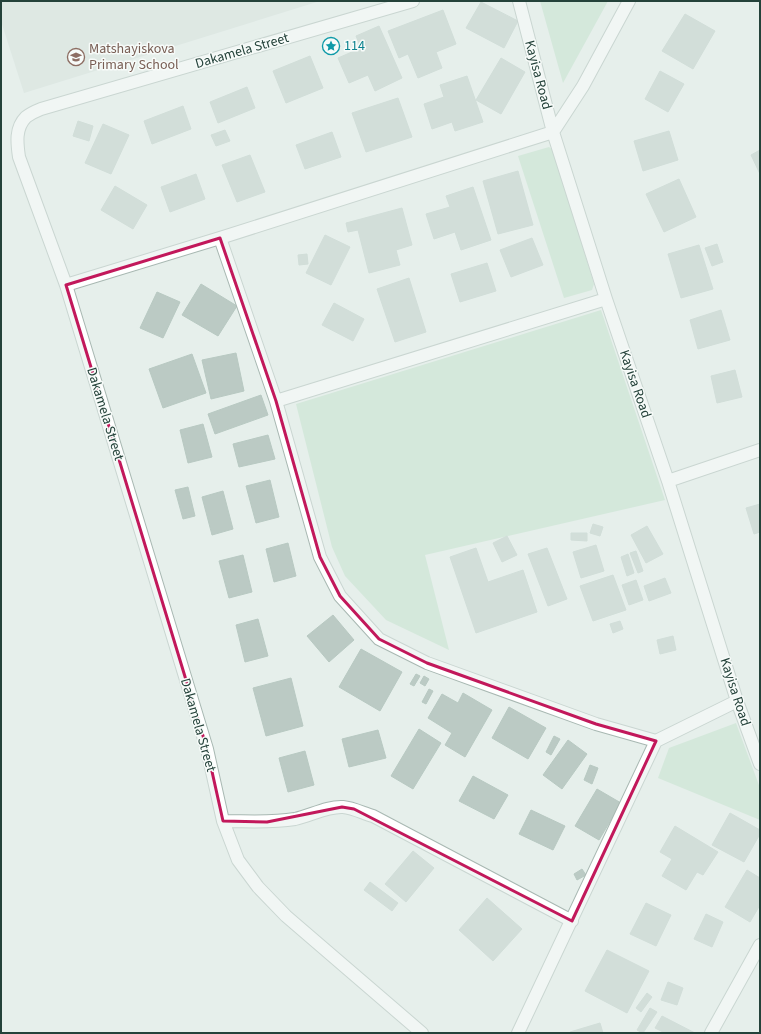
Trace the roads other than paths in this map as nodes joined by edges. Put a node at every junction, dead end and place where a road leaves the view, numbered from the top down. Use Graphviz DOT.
graph roads {
  1 [pos="413,1"];
  2 [pos="519,1"];
  3 [pos="629,1"];
  4 [pos="553,132"];
  5 [pos="220,238"];
  6 [pos="66,285"];
  7 [pos="606,299"];
  8 [pos="276,401"];
  9 [pos="760,450"];
  10 [pos="668,480"];
  11 [pos="737,701"];
  12 [pos="656,741"];
  13 [pos="760,764"];
  14 [pos="224,821"];
  15 [pos="572,921"];
  16 [pos="760,945"];
  17 [pos="422,1033"];
  18 [pos="518,1033"];
  19 [pos="711,1033"];
  1 -- 6 [label="street, Dakamela Street"];
  2 -- 4 [label="street, Kayisa Road"];
  3 -- 4 [label="street"];
  4 -- 5 [label="street"];
  4 -- 7 [label="street, Kayisa Road"];
  5 -- 6 [label="street"];
  5 -- 8 [label="street"];
  6 -- 14 [label="street, Dakamela Street"];
  7 -- 8 [label="street"];
  7 -- 10 [label="street, Kayisa Road"];
  8 -- 12 [label="street"];
  9 -- 10 [label="street"];
  10 -- 11 [label="street, Kayisa Road"];
  11 -- 12 [label="street"];
  11 -- 13 [label="street, Kayisa Road"];
  12 -- 15 [label="street"];
  14 -- 15 [label="street"];
  14 -- 17 [label="street, Dakamela Street"];
  15 -- 18 [label="street"];
  16 -- 19 [label="street"];
}
